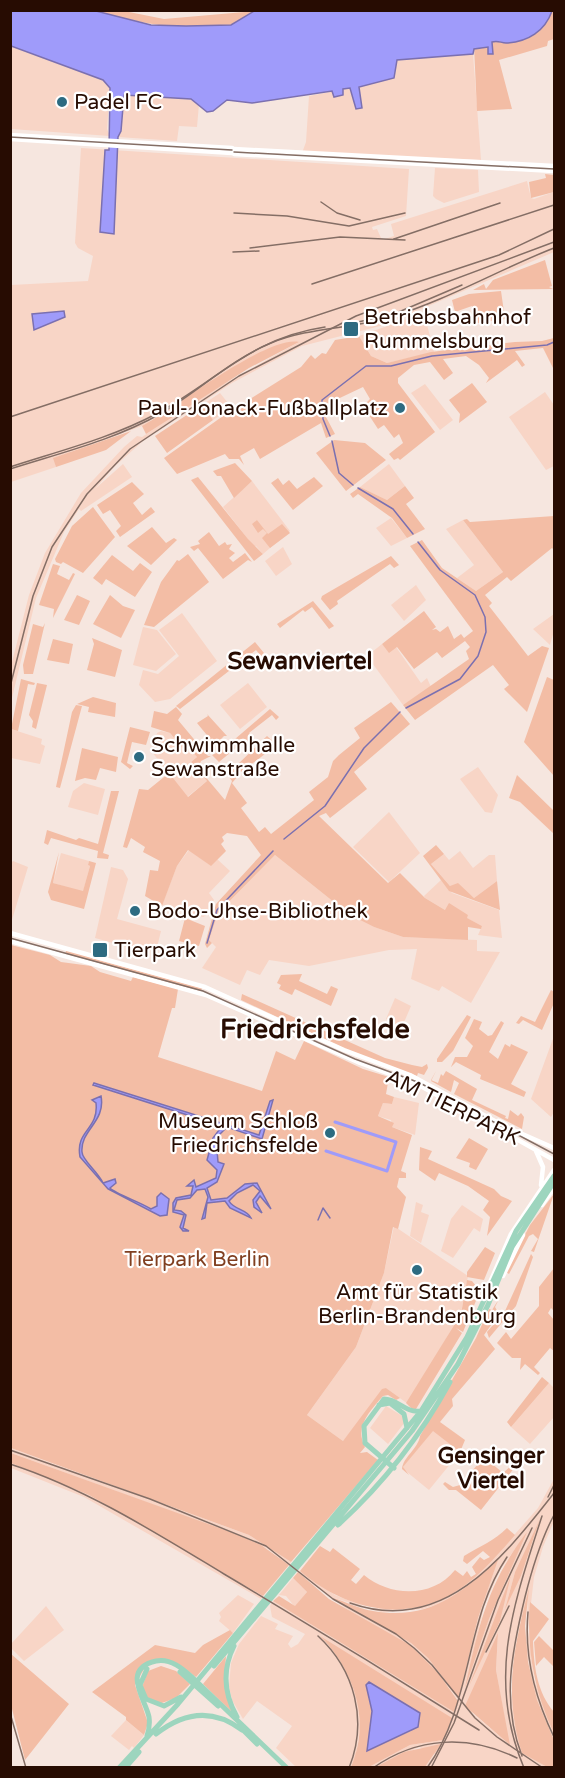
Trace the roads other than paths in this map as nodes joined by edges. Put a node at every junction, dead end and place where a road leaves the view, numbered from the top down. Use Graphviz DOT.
graph roads {
  1 [pos="10,135"];
  2 [pos="10,140"];
  3 [pos="103,143"];
  4 [pos="233,151"];
  5 [pos="452,164"];
  6 [pos="555,166"];
  7 [pos="555,171"];
  8 [pos="10,933"];
  9 [pos="10,941"];
  10 [pos="538,1139"];
  11 [pos="555,1143"];
  12 [pos="534,1148"];
  13 [pos="555,1148"];
  14 [pos="555,1160"];
  15 [pos="555,1170"];
  16 [pos="555,1176"];
  17 [pos="555,1182"];
  18 [pos="539,1190"];
  19 [pos="555,1190"];
  20 [pos="489,1293"];
  21 [pos="458,1364"];
  22 [pos="378,1406"];
  23 [pos="421,1411"];
  24 [pos="407,1428"];
  25 [pos="392,1467"];
  26 [pos="327,1533"];
  27 [pos="238,1638"];
  28 [pos="192,1680"];
  29 [pos="200,1687"];
  30 [pos="189,1690"];
  31 [pos="246,1731"];
  32 [pos="156,1734"];
  33 [pos="142,1745"];
  34 [pos="119,1767"];
  35 [pos="125,1767"];
  36 [pos="282,1767"];
  37 [pos="287,1767"];
  1 -- 3 [label="main road"];
  2 -- 3 [label="main road"];
  3 -- 4 [label="main road"];
  4 -- 5 [label="main road"];
  4 -- 5 [label="main road"];
  5 -- 6 [label="main road"];
  5 -- 7 [label="main road"];
  8 -- 10 [label="main road, AM TIERPARK"];
  9 -- 12 [label="main road, AM TIERPARK"];
  10 -- 11 [label="main road"];
  10 -- 13 [label="main road, AM TIERPARK"];
  12 -- 14 [label="main road, AM TIERPARK"];
  12 -- 18 [label="main road"];
  15 -- 18 [label="main road"];
  16 -- 20 [label="main road"];
  17 -- 20 [label="main road"];
  18 -- 20 [label="main road"];
  19 -- 20 [label="main road"];
  20 -- 21 [label="main road"];
  20 -- 23 [label="main road"];
  21 -- 25 [label="main road"];
  21 -- 26 [label="main road"];
  22 -- 23 [label="main road"];
  22 -- 24 [label="main road"];
  22 -- 25 [label="main road"];
  23 -- 24 [label="main road"];
  24 -- 30 [label="main road"];
  25 -- 26 [label="main road"];
  26 -- 27 [label="main road"];
  27 -- 29 [label="main road"];
  27 -- 31 [label="main road"];
  28 -- 29 [label="main road"];
  28 -- 30 [label="main road"];
  28 -- 33 [label="main road"];
  29 -- 31 [label="main road"];
  29 -- 32 [label="main road"];
  30 -- 33 [label="main road"];
  31 -- 32 [label="main road"];
  31 -- 36 [label="main road"];
  31 -- 37 [label="main road"];
  32 -- 35 [label="main road"];
  33 -- 34 [label="main road"];
}
